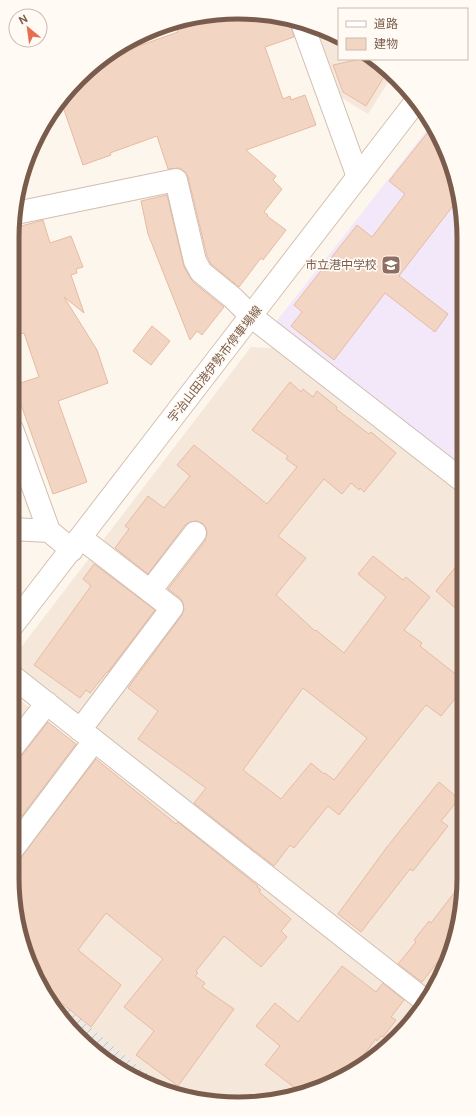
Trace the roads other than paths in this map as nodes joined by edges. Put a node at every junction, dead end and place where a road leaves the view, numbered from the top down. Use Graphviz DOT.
graph roads {
  1 [pos="304,30"];
  2 [pos="413,106"];
  3 [pos="358,177"];
  4 [pos="21,212"];
  5 [pos="252,316"];
  6 [pos="19,448"];
  7 [pos="457,476"];
  8 [pos="19,529"];
  9 [pos="49,531"];
  10 [pos="195,533"];
  11 [pos="76,544"];
  12 [pos="150,591"];
  13 [pos="19,617"];
  14 [pos="19,681"];
  15 [pos="47,703"];
  16 [pos="87,736"];
  17 [pos="19,739"];
  18 [pos="19,833"];
  19 [pos="421,998"];
  1 -- 3 [label="street"];
  2 -- 3 [label="street, 宇治山田港伊勢市停車場線"];
  3 -- 5 [label="street, 宇治山田港伊勢市停車場線"];
  4 -- 5 [label="street"];
  5 -- 7 [label="street"];
  5 -- 11 [label="street, 宇治山田港伊勢市停車場線"];
  6 -- 9 [label="street"];
  8 -- 9 [label="street"];
  9 -- 11 [label="street"];
  10 -- 12 [label="street"];
  11 -- 12 [label="street"];
  11 -- 13 [label="street, 宇治山田港伊勢市停車場線"];
  12 -- 16 [label="street"];
  14 -- 15 [label="street"];
  15 -- 16 [label="street"];
  15 -- 17 [label="street"];
  16 -- 18 [label="street"];
  16 -- 19 [label="street"];
}
